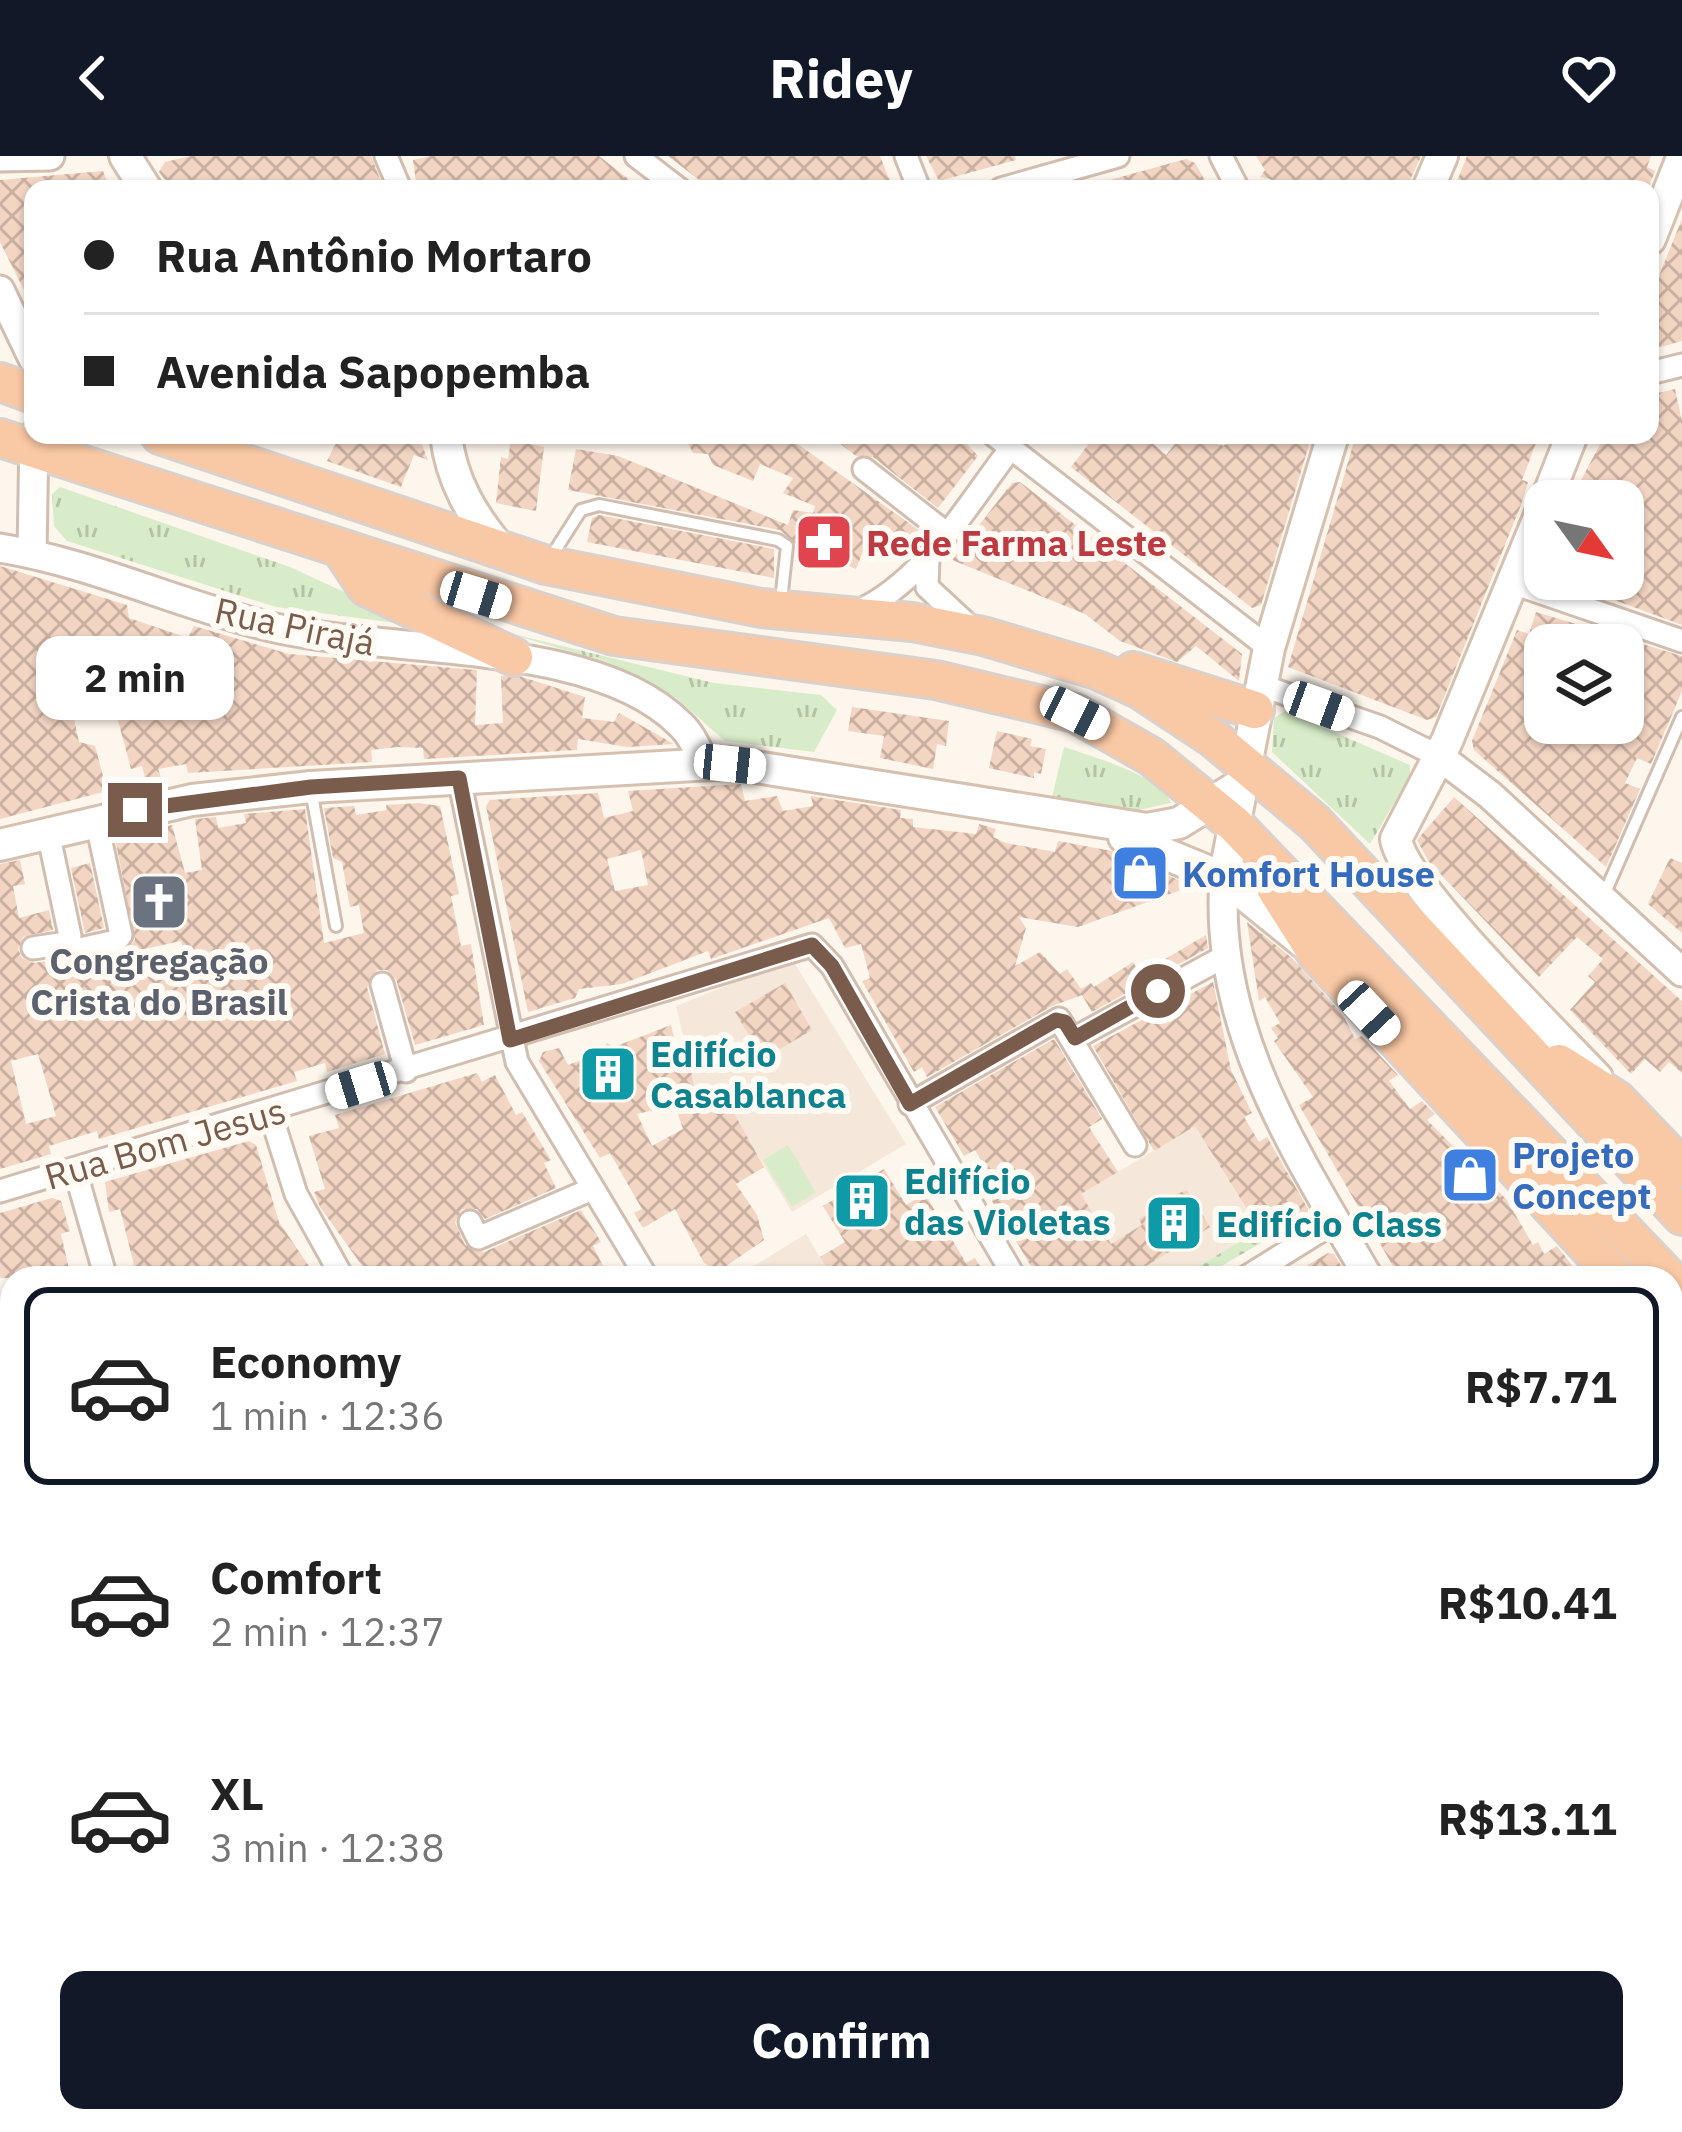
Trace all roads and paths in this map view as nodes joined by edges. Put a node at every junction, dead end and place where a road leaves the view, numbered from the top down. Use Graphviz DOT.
graph roads {
  1 [pos="50,156"];
  2 [pos="636,156"];
  3 [pos="1118,156"];
  4 [pos="0,157"];
  5 [pos="1682,158"];
  6 [pos="667,180"];
  7 [pos="1033,180"];
  8 [pos="1659,216"];
  9 [pos="0,290"];
  10 [pos="24,340"];
  11 [pos="22,440"];
  12 [pos="34,444"];
  13 [pos="186,444"];
  14 [pos="448,444"];
  15 [pos="1001,444"];
  16 [pos="1005,444"];
  17 [pos="1330,444"];
  18 [pos="1568,444"];
  19 [pos="864,470"];
  20 [pos="1554,480"];
  21 [pos="946,532"];
  22 [pos="0,548"];
  23 [pos="340,549"];
  24 [pos="32,553"];
  25 [pos="504,553"];
  26 [pos="1524,555"];
  27 [pos="928,557"];
  28 [pos="546,565"];
  29 [pos="1513,583"];
  30 [pos="779,610"];
  31 [pos="844,618"];
  32 [pos="983,635"];
  33 [pos="1682,641"];
  34 [pos="1268,648"];
  35 [pos="514,657"];
  36 [pos="1097,670"];
  37 [pos="1257,697"];
  38 [pos="1682,717"];
  39 [pos="1440,757"];
  40 [pos="705,764"];
  41 [pos="1245,773"];
  42 [pos="459,778"];
  43 [pos="311,787"];
  44 [pos="1222,813"];
  45 [pos="96,819"];
  46 [pos="1097,824"];
  47 [pos="48,832"];
  48 [pos="0,844"];
  49 [pos="1224,878"];
  50 [pos="1603,898"];
  51 [pos="336,926"];
  52 [pos="33,948"];
  53 [pos="80,949"];
  54 [pos="1316,952"];
  55 [pos="1229,954"];
  56 [pos="1682,972"];
  57 [pos="382,984"];
  58 [pos="1511,1032"];
  59 [pos="1075,1038"];
  60 [pos="510,1040"];
  61 [pos="406,1071"];
  62 [pos="1617,1100"];
  63 [pos="910,1104"];
  64 [pos="270,1112"];
  65 [pos="1136,1145"];
  66 [pos="1682,1168"];
  67 [pos="75,1170"];
  68 [pos="592,1189"];
  69 [pos="0,1191"];
  70 [pos="1682,1216"];
  71 [pos="1336,1221"];
  72 [pos="470,1222"];
  73 [pos="103,1266"];
  74 [pos="337,1266"];
  75 [pos="640,1266"];
  76 [pos="1008,1266"];
  77 [pos="1264,1266"];
  78 [pos="1363,1266"];
  79 [pos="1606,1266"];
  80 [pos="1658,1266"];
  1 -- 4 [label="street"];
  2 -- 6 [label="street"];
  3 -- 7 [label="street"];
  5 -- 8 [label="main road"];
  9 -- 10 [label="street"];
  11 -- 24 [label="street"];
  12 -- 23 [label="highway"];
  13 -- 25 [label="highway"];
  14 -- 25 [label="main road"];
  15 -- 21 [label="street"];
  16 -- 34 [label="street"];
  17 -- 34 [label="main road"];
  18 -- 20 [label="main road"];
  19 -- 21 [label="street"];
  21 -- 27 [label="street"];
  22 -- 24 [label="street, Rua Pirajá"];
  23 -- 35 [label="highway"];
  23 -- 44 [label="highway"];
  24 -- 35 [label="street, Rua Pirajá"];
  25 -- 28 [label="highway"];
  26 -- 29 [label="main road"];
  27 -- 31 [label="street"];
  27 -- 32 [label="street"];
  28 -- 30 [label="highway"];
  28 -- 30 [label="lane"];
  29 -- 33 [label="street"];
  29 -- 39 [label="main road"];
  30 -- 31 [label="highway"];
  31 -- 32 [label="highway"];
  32 -- 36 [label="highway"];
  34 -- 37 [label="main road"];
  35 -- 40 [label="street, Rua Pirajá"];
  36 -- 37 [label="highway"];
  36 -- 41 [label="highway"];
  37 -- 39 [label="street"];
  37 -- 41 [label="main road"];
  38 -- 50 [label="lane"];
  39 -- 50 [label="street"];
  39 -- 62 [label="main road"];
  40 -- 42 [label="main road"];
  40 -- 46 [label="main road"];
  41 -- 44 [label="main road"];
  41 -- 58 [label="highway"];
  42 -- 43 [label="main road"];
  42 -- 60 [label="street"];
  43 -- 45 [label="main road"];
  43 -- 51 [label="lane"];
  44 -- 46 [label="main road"];
  44 -- 49 [label="main road"];
  44 -- 54 [label="highway"];
  44 -- 80 [label="highway"];
  45 -- 47 [label="main road"];
  45 -- 53 [label="street"];
  46 -- 49 [label="main road"];
  47 -- 48 [label="main road"];
  47 -- 52 [label="street"];
  49 -- 54 [label="main road"];
  49 -- 55 [label="street"];
  50 -- 56 [label="street"];
  54 -- 79 [label="highway"];
  55 -- 59 [label="street"];
  55 -- 71 [label="street"];
  57 -- 61 [label="street"];
  58 -- 62 [label="highway"];
  58 -- 70 [label="highway"];
  59 -- 63 [label="street"];
  59 -- 65 [label="street"];
  60 -- 61 [label="street, Rua Bom Jesus"];
  60 -- 63 [label="street, Rua Bom Jesus"];
  60 -- 68 [label="street"];
  61 -- 64 [label="street, Rua Bom Jesus"];
  62 -- 66 [label="highway"];
  63 -- 76 [label="street"];
  64 -- 67 [label="street, Rua Bom Jesus"];
  64 -- 74 [label="street"];
  67 -- 69 [label="street, Rua Bom Jesus"];
  67 -- 73 [label="street"];
  68 -- 72 [label="street"];
  68 -- 75 [label="street"];
  71 -- 77 [label="street"];
  71 -- 78 [label="street"];
}
